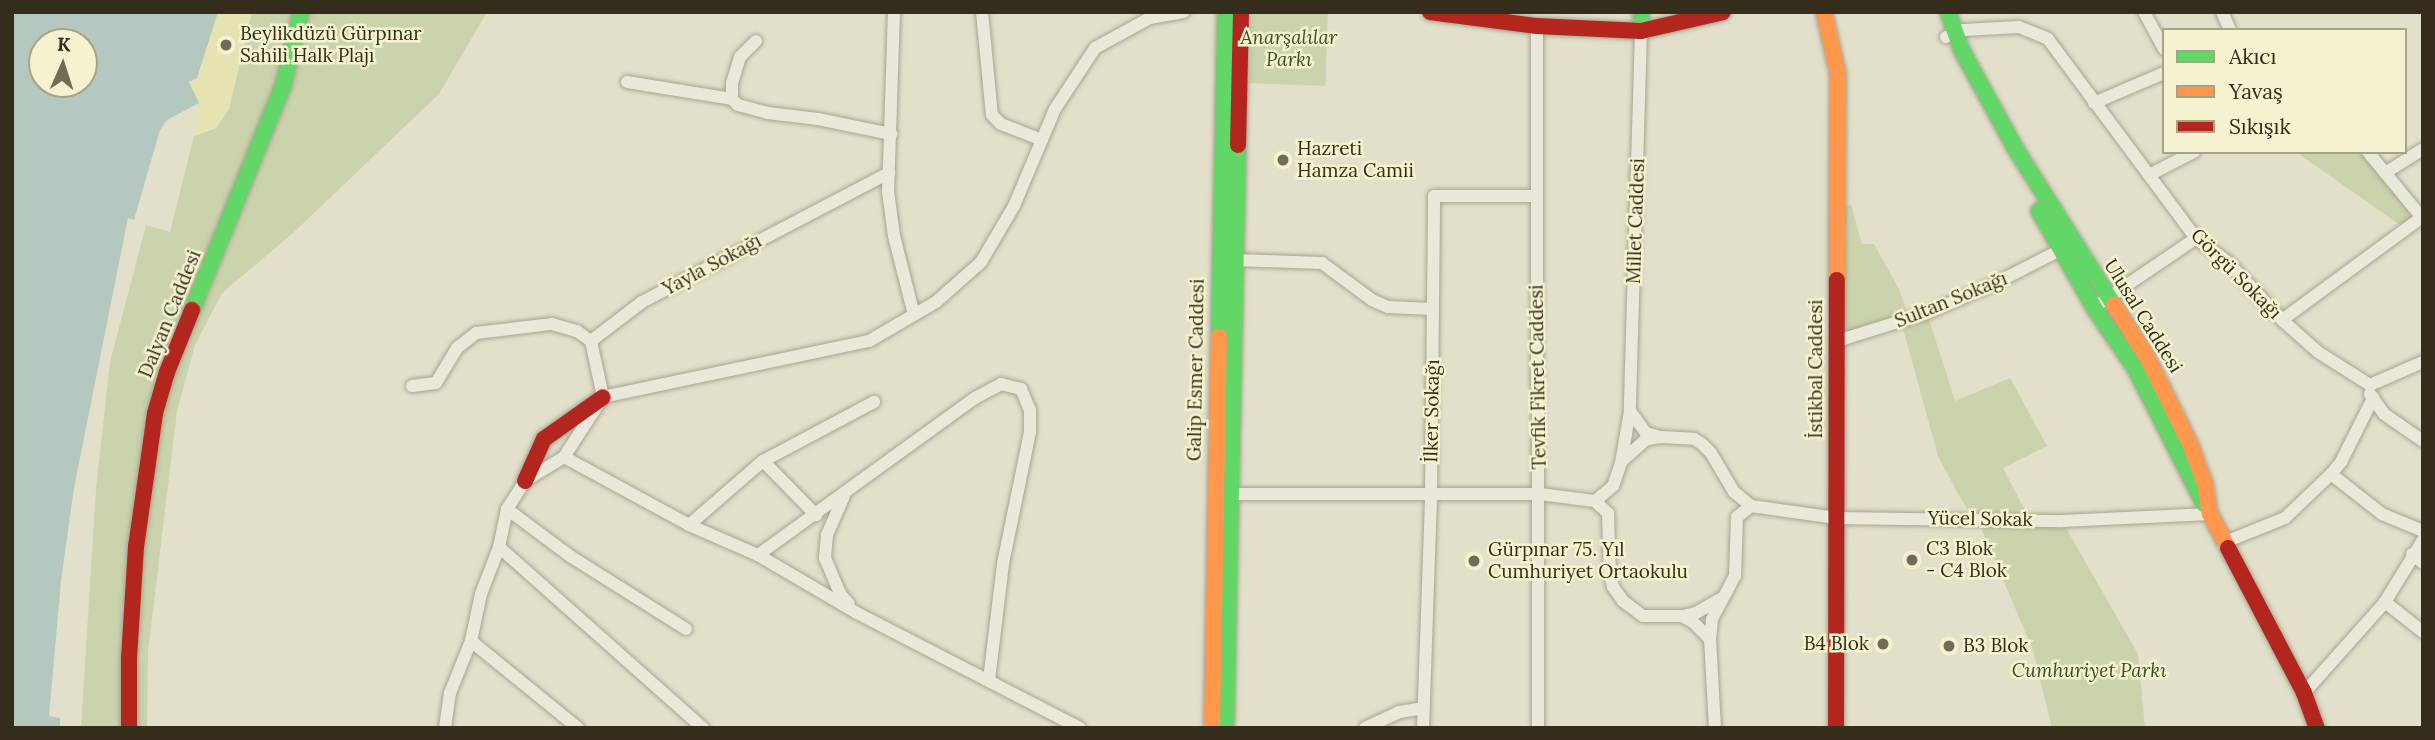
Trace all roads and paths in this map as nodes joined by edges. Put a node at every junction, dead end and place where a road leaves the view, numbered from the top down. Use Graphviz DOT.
graph roads {
  1 [pos="301,12"];
  2 [pos="894,12"];
  3 [pos="982,12"];
  4 [pos="1183,12"];
  5 [pos="1225,12"];
  6 [pos="1241,12"];
  7 [pos="1430,12"];
  8 [pos="1642,12"];
  9 [pos="1723,12"];
  10 [pos="1824,12"];
  11 [pos="1938,12"];
  12 [pos="1948,12"];
  13 [pos="2144,12"];
  14 [pos="2222,12"];
  15 [pos="1537,26"];
  16 [pos="2229,28"];
  17 [pos="1641,31"];
  18 [pos="1950,35"];
  19 [pos="756,41"];
  20 [pos="2162,45"];
  21 [pos="2162,74"];
  22 [pos="627,82"];
  23 [pos="732,99"];
  24 [pos="2091,99"];
  25 [pos="891,134"];
  26 [pos="1042,140"];
  27 [pos="2423,149"];
  28 [pos="2190,154"];
  29 [pos="2370,154"];
  30 [pos="889,173"];
  31 [pos="2385,173"];
  32 [pos="2149,175"];
  33 [pos="1535,196"];
  34 [pos="2422,219"];
  35 [pos="2196,238"];
  36 [pos="2067,246"];
  37 [pos="1236,260"];
  38 [pos="2108,299"];
  39 [pos="1433,309"];
  40 [pos="2096,310"];
  41 [pos="914,315"];
  42 [pos="2282,320"];
  43 [pos="591,341"];
  44 [pos="1837,341"];
  45 [pos="2423,362"];
  46 [pos="2360,379"];
  47 [pos="412,386"];
  48 [pos="603,397"];
  49 [pos="2373,398"];
  50 [pos="874,402"];
  51 [pos="1630,411"];
  52 [pos="1660,437"];
  53 [pos="2423,440"];
  54 [pos="564,457"];
  55 [pos="762,461"];
  56 [pos="1621,463"];
  57 [pos="2331,474"];
  58 [pos="526,481"];
  59 [pos="1612,486"];
  60 [pos="1734,492"];
  61 [pos="1223,494"];
  62 [pos="1540,494"];
  63 [pos="1431,495"];
  64 [pos="844,496"];
  65 [pos="1595,501"];
  66 [pos="1751,506"];
  67 [pos="507,509"];
  68 [pos="1608,513"];
  69 [pos="2210,514"];
  70 [pos="816,515"];
  71 [pos="1836,518"];
  72 [pos="1736,522"];
  73 [pos="689,525"];
  74 [pos="2423,531"];
  75 [pos="2423,540"];
  76 [pos="2223,543"];
  77 [pos="499,547"];
  78 [pos="2412,554"];
  79 [pos="758,555"];
  80 [pos="2423,563"];
  81 [pos="1723,597"];
  82 [pos="2385,602"];
  83 [pos="857,613"];
  84 [pos="1682,616"];
  85 [pos="686,629"];
  86 [pos="2423,632"];
  87 [pos="1710,639"];
  88 [pos="471,641"];
  89 [pos="989,679"];
  90 [pos="2304,693"];
  91 [pos="1423,708"];
  92 [pos="129,728"];
  93 [pos="445,728"];
  94 [pos="578,728"];
  95 [pos="703,728"];
  96 [pos="1080,728"];
  97 [pos="1212,728"];
  98 [pos="1226,728"];
  99 [pos="1365,728"];
  100 [pos="1423,728"];
  101 [pos="1538,728"];
  102 [pos="1715,728"];
  103 [pos="1836,728"];
  104 [pos="2316,728"];
  1 -- 92 [label="street, Dalyan Caddesi"];
  2 -- 25 [label="street"];
  3 -- 26 [label="street"];
  4 -- 26 [label="street"];
  5 -- 61 [label="street, Galip Esmer Caddesi"];
  6 -- 37 [label="street"];
  7 -- 15 [label="street"];
  8 -- 17 [label="street"];
  9 -- 17 [label="street"];
  10 -- 44 [label="street, İstikbal Caddesi"];
  11 -- 18 [label="street"];
  12 -- 18 [label="street"];
  13 -- 20 [label="street"];
  14 -- 16 [label="street"];
  15 -- 17 [label="street"];
  15 -- 33 [label="street, Tevfik Fikret Caddesi"];
  17 -- 51 [label="street, Millet Caddesi"];
  18 -- 24 [label="street, Görgü Sokağı"];
  18 -- 36 [label="street"];
  19 -- 23 [label="street"];
  21 -- 24 [label="street"];
  22 -- 23 [label="street"];
  23 -- 25 [label="street"];
  24 -- 32 [label="street, Görgü Sokağı"];
  25 -- 30 [label="street"];
  26 -- 41 [label="street"];
  27 -- 31 [label="street"];
  28 -- 32 [label="street"];
  29 -- 31 [label="street"];
  30 -- 41 [label="street"];
  30 -- 43 [label="street, Yayla Sokağı"];
  31 -- 34 [label="street"];
  32 -- 35 [label="street, Görgü Sokağı"];
  33 -- 39 [label="street, İlker Sokağı"];
  33 -- 62 [label="street, Tevfik Fikret Caddesi"];
  34 -- 42 [label="street"];
  35 -- 38 [label="street"];
  35 -- 42 [label="street, Görgü Sokağı"];
  36 -- 38 [label="street, Ulusal Caddesi"];
  36 -- 40 [label="street"];
  36 -- 44 [label="street, Sultan Sokağı"];
  37 -- 39 [label="street"];
  37 -- 61 [label="street"];
  38 -- 40 [label="street"];
  38 -- 69 [label="street, Ulusal Caddesi"];
  39 -- 63 [label="street, İlker Sokağı"];
  40 -- 69 [label="street"];
  41 -- 48 [label="street"];
  42 -- 46 [label="street, Görgü Sokağı"];
  43 -- 47 [label="street"];
  43 -- 48 [label="street"];
  44 -- 71 [label="street, İstikbal Caddesi"];
  45 -- 46 [label="street"];
  46 -- 49 [label="street"];
  48 -- 54 [label="street"];
  48 -- 58 [label="street"];
  49 -- 53 [label="street"];
  49 -- 57 [label="street"];
  50 -- 55 [label="street"];
  51 -- 52 [label="street"];
  51 -- 56 [label="street, Millet Caddesi"];
  52 -- 56 [label="street"];
  52 -- 60 [label="street"];
  54 -- 58 [label="street"];
  54 -- 73 [label="street"];
  55 -- 70 [label="street"];
  55 -- 73 [label="street"];
  56 -- 59 [label="street"];
  57 -- 74 [label="street"];
  57 -- 76 [label="street"];
  58 -- 67 [label="street"];
  59 -- 65 [label="street"];
  59 -- 68 [label="street"];
  60 -- 66 [label="street"];
  60 -- 72 [label="street"];
  61 -- 63 [label="street"];
  61 -- 97 [label="street, Galip Esmer Caddesi"];
  61 -- 98 [label="street"];
  62 -- 63 [label="street"];
  62 -- 65 [label="street"];
  62 -- 101 [label="street, Tevfik Fikret Caddesi"];
  63 -- 91 [label="street, İlker Sokağı"];
  64 -- 70 [label="street"];
  64 -- 83 [label="street"];
  64 -- 89 [label="street"];
  65 -- 68 [label="street"];
  66 -- 71 [label="street, Yücel Sokak"];
  66 -- 72 [label="street"];
  67 -- 77 [label="street"];
  67 -- 85 [label="street"];
  68 -- 84 [label="street"];
  69 -- 71 [label="street, Yücel Sokak"];
  69 -- 76 [label="street, Ulusal Caddesi"];
  70 -- 79 [label="street"];
  71 -- 103 [label="street, İstikbal Caddesi"];
  72 -- 81 [label="street"];
  73 -- 79 [label="street"];
  75 -- 78 [label="street"];
  76 -- 90 [label="street, Ulusal Caddesi"];
  77 -- 88 [label="street"];
  77 -- 95 [label="street"];
  78 -- 80 [label="street"];
  78 -- 82 [label="street"];
  79 -- 83 [label="street"];
  81 -- 84 [label="street"];
  81 -- 87 [label="street"];
  82 -- 86 [label="street"];
  82 -- 90 [label="street"];
  83 -- 89 [label="street"];
  84 -- 87 [label="street"];
  87 -- 102 [label="street"];
  88 -- 93 [label="street"];
  88 -- 94 [label="street"];
  89 -- 96 [label="street"];
  90 -- 104 [label="street, Ulusal Caddesi"];
  91 -- 99 [label="street"];
  91 -- 100 [label="street, İlker Sokağı"];
}
